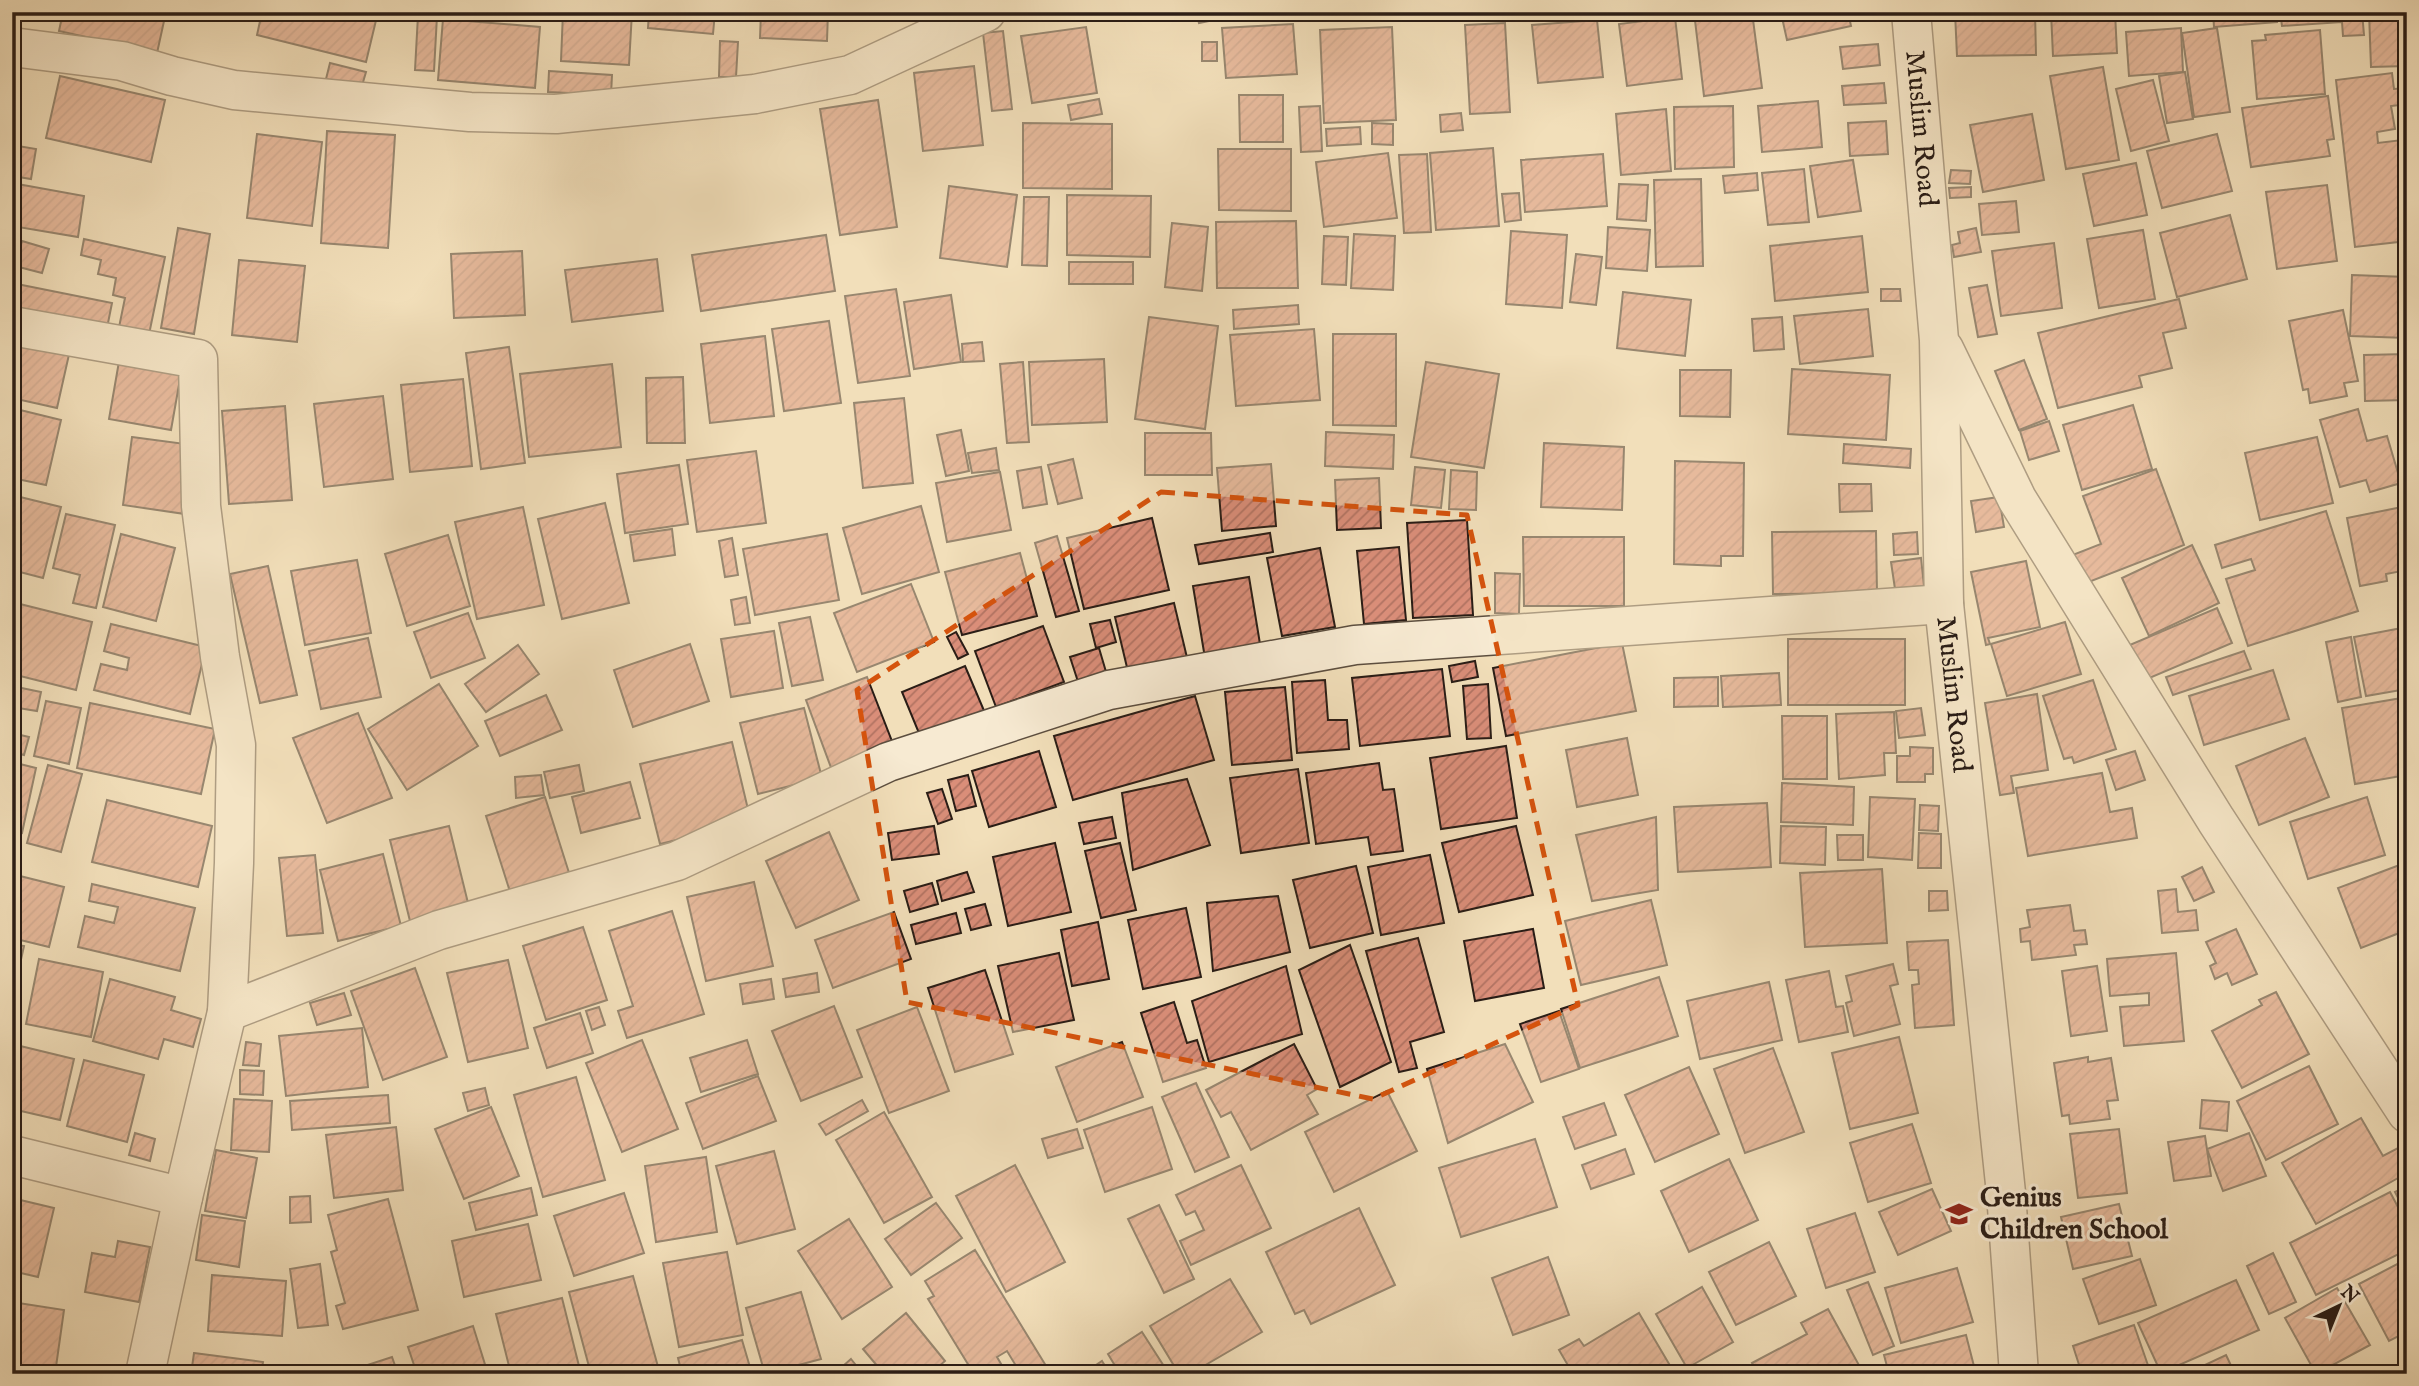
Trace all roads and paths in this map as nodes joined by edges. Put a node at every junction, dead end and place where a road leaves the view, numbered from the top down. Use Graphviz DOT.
graph roads {
  1 [pos="986,12"];
  2 [pos="1911,12"];
  3 [pos="12,47"];
  4 [pos="12,326"];
  5 [pos="1939,340"];
  6 [pos="1944,604"];
  7 [pos="227,1012"];
  8 [pos="2407,1113"];
  9 [pos="12,1155"];
  10 [pos="183,1197"];
  11 [pos="145,1374"];
  12 [pos="2019,1374"];
  1 -- 3 [label="street"];
  2 -- 5 [label="street, Muslim Road"];
  4 -- 7 [label="street"];
  5 -- 6 [label="street, Muslim Road"];
  5 -- 8 [label="street"];
  6 -- 7 [label="street"];
  6 -- 12 [label="street, Muslim Road"];
  7 -- 10 [label="street"];
  9 -- 10 [label="street"];
  10 -- 11 [label="street"];
}
